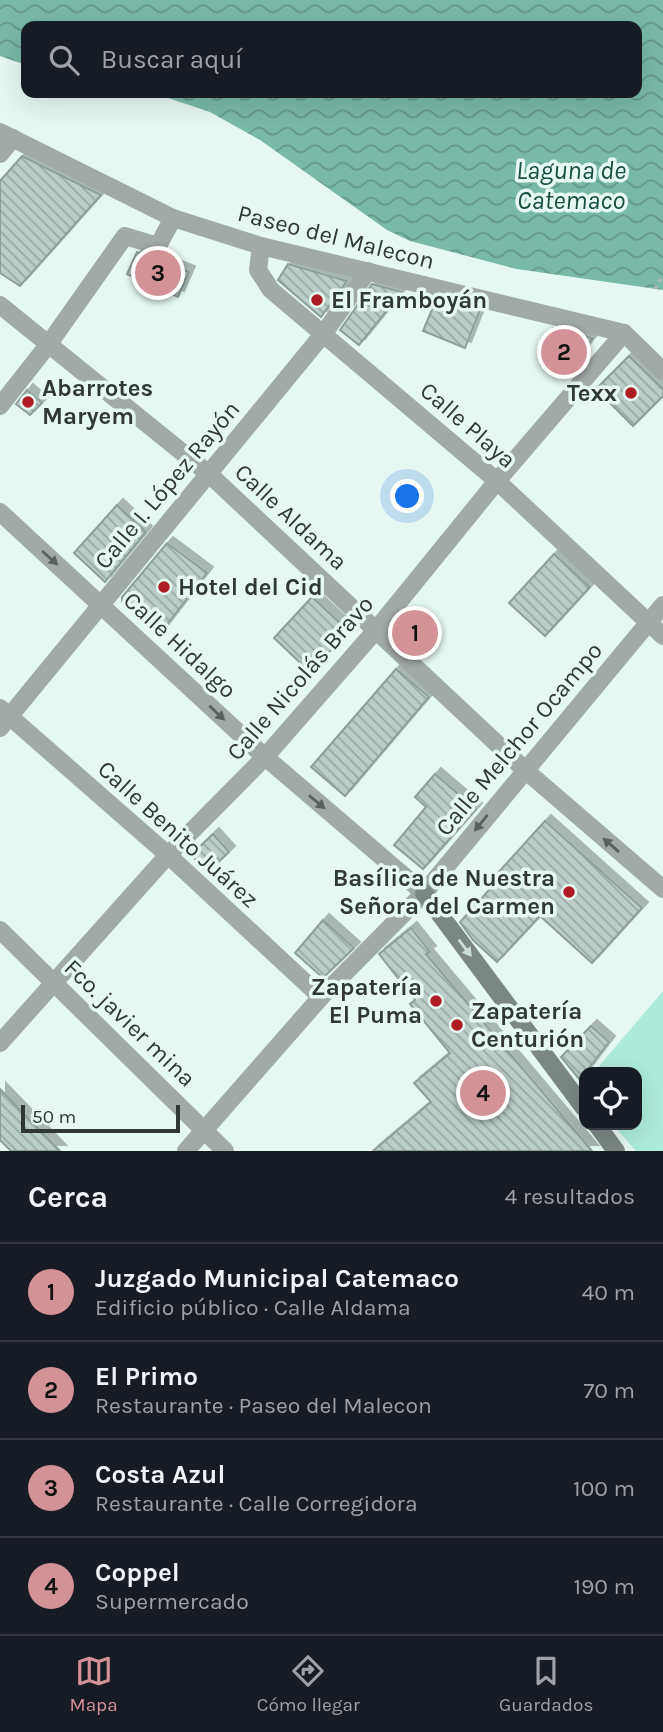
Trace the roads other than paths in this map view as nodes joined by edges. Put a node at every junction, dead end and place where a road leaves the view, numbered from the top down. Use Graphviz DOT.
graph roads {
  1 [pos="7,135"];
  2 [pos="0,154"];
  3 [pos="173,219"];
  4 [pos="261,246"];
  5 [pos="368,271"];
  6 [pos="0,305"];
  7 [pos="324,333"];
  8 [pos="624,333"];
  9 [pos="48,345"];
  10 [pos="663,371"];
  11 [pos="0,406"];
  12 [pos="209,474"];
  13 [pos="498,481"];
  14 [pos="0,512"];
  15 [pos="100,604"];
  16 [pos="663,605"];
  17 [pos="648,622"];
  18 [pos="376,630"];
  19 [pos="663,636"];
  20 [pos="3,718"];
  21 [pos="265,757"];
  22 [pos="525,770"];
  23 [pos="167,855"];
  24 [pos="663,890"];
  25 [pos="424,893"];
  26 [pos="0,930"];
  27 [pos="53,983"];
  28 [pos="321,998"];
  29 [pos="0,1043"];
  30 [pos="579,1101"];
  31 [pos="205,1130"];
  32 [pos="601,1130"];
  33 [pos="186,1151"];
  34 [pos="225,1151"];
  35 [pos="616,1151"];
  1 -- 2 [label="street"];
  1 -- 3 [label="street, Paseo del Malecon"];
  3 -- 4 [label="street, Paseo del Malecon"];
  3 -- 9 [label="street"];
  4 -- 5 [label="street, Paseo del Malecon"];
  4 -- 7 [label="street, Calle Playa"];
  5 -- 7 [label="street, Calle I. López Rayón"];
  5 -- 8 [label="street, Paseo del Malecon"];
  6 -- 9 [label="street, Calle Aldama"];
  7 -- 12 [label="street, Calle I. López Rayón"];
  7 -- 13 [label="street, Calle Playa"];
  8 -- 10 [label="street"];
  8 -- 13 [label="street, Calle Nicolás Bravo"];
  9 -- 11 [label="street"];
  9 -- 12 [label="street, Calle Aldama"];
  12 -- 15 [label="street, Calle I. López Rayón"];
  12 -- 18 [label="street, Calle Aldama"];
  13 -- 17 [label="street, Calle Playa"];
  13 -- 18 [label="street, Calle Nicolás Bravo"];
  14 -- 15 [label="street, Calle Hidalgo, one-way"];
  15 -- 20 [label="street, Calle I. López Rayón"];
  15 -- 21 [label="street, Calle Hidalgo, one-way"];
  16 -- 17 [label="street, Calle Melchor Ocampo"];
  17 -- 19 [label="street, Calle Playa"];
  17 -- 22 [label="street, Calle Melchor Ocampo"];
  18 -- 21 [label="street, Calle Nicolás Bravo"];
  18 -- 22 [label="street, Calle Aldama"];
  20 -- 23 [label="street, Calle Benito Juárez"];
  21 -- 23 [label="street, Calle Nicolás Bravo"];
  21 -- 25 [label="street, Calle Hidalgo, one-way"];
  24 -- 22 [label="street, Calle Aldama, one-way"];
  22 -- 25 [label="street, Calle Melchor Ocampo, one-way"];
  23 -- 27 [label="street, Calle Nicolás Bravo"];
  23 -- 28 [label="street, Calle Benito Juárez"];
  25 -- 28 [label="street, Calle Melchor Ocampo"];
  25 -- 30 [label="street, one-way"];
  26 -- 27 [label="street, Fco. javier mina"];
  27 -- 29 [label="street, Calle Nicolás Bravo"];
  27 -- 31 [label="street, Fco. javier mina"];
  28 -- 31 [label="street, Calle Melchor Ocampo"];
  31 -- 33 [label="street, Calle Melchor Ocampo"];
  31 -- 34 [label="street, Fco. javier mina"];
  32 -- 35 [label="street"];
}
